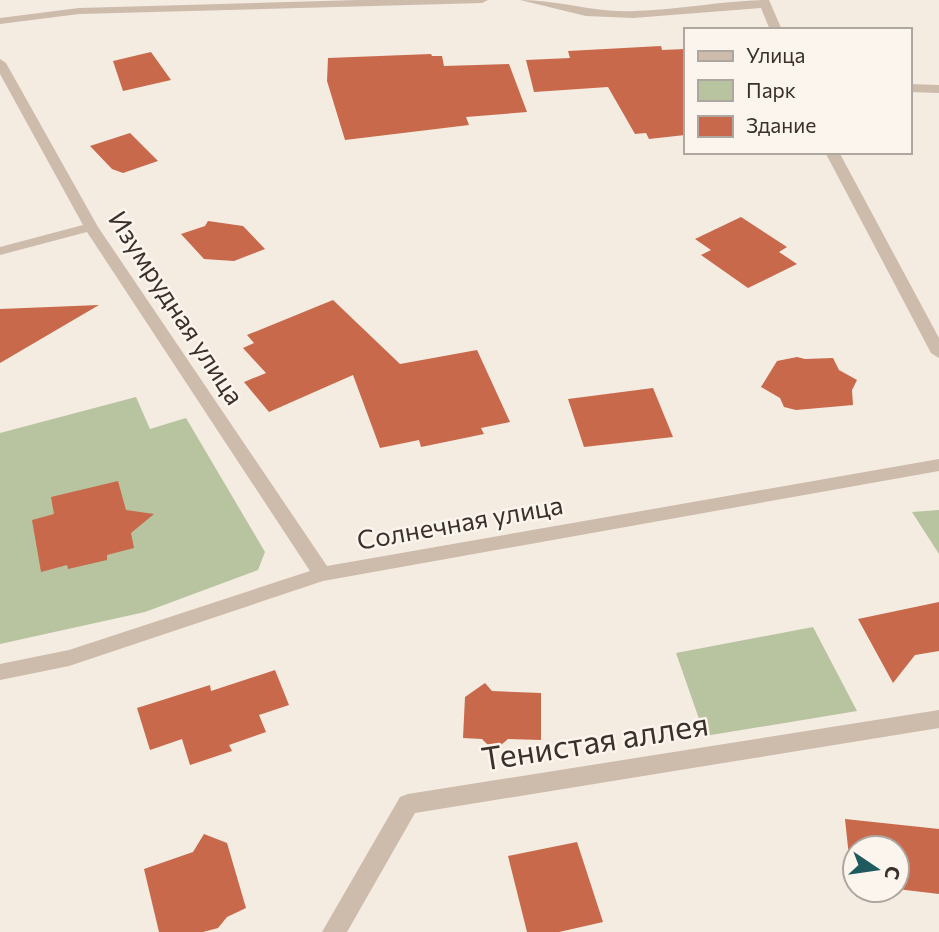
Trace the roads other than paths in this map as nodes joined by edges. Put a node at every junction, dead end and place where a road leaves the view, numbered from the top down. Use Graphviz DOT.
graph roads {
  1 [pos="482,0"];
  2 [pos="526,0"];
  3 [pos="765,2"];
  4 [pos="0,21"];
  5 [pos="775,28"];
  6 [pos="0,63"];
  7 [pos="911,88"];
  8 [pos="939,89"];
  9 [pos="833,154"];
  10 [pos="91,227"];
  11 [pos="0,251"];
  12 [pos="939,353"];
  13 [pos="939,465"];
  14 [pos="322,574"];
  15 [pos="0,672"];
  16 [pos="939,719"];
  17 [pos="334,932"];
  1 -- 4 [label="street"];
  2 -- 3 [label="street"];
  3 -- 5 [label="street"];
  6 -- 10 [label="street, Изумрудная улица"];
  7 -- 8 [label="street"];
  9 -- 12 [label="street"];
  10 -- 11 [label="street"];
  10 -- 14 [label="street, Изумрудная улица"];
  13 -- 14 [label="street, Солнечная улица"];
  14 -- 15 [label="street, Солнечная улица"];
  16 -- 17 [label="street, Тенистая аллея"];
}
